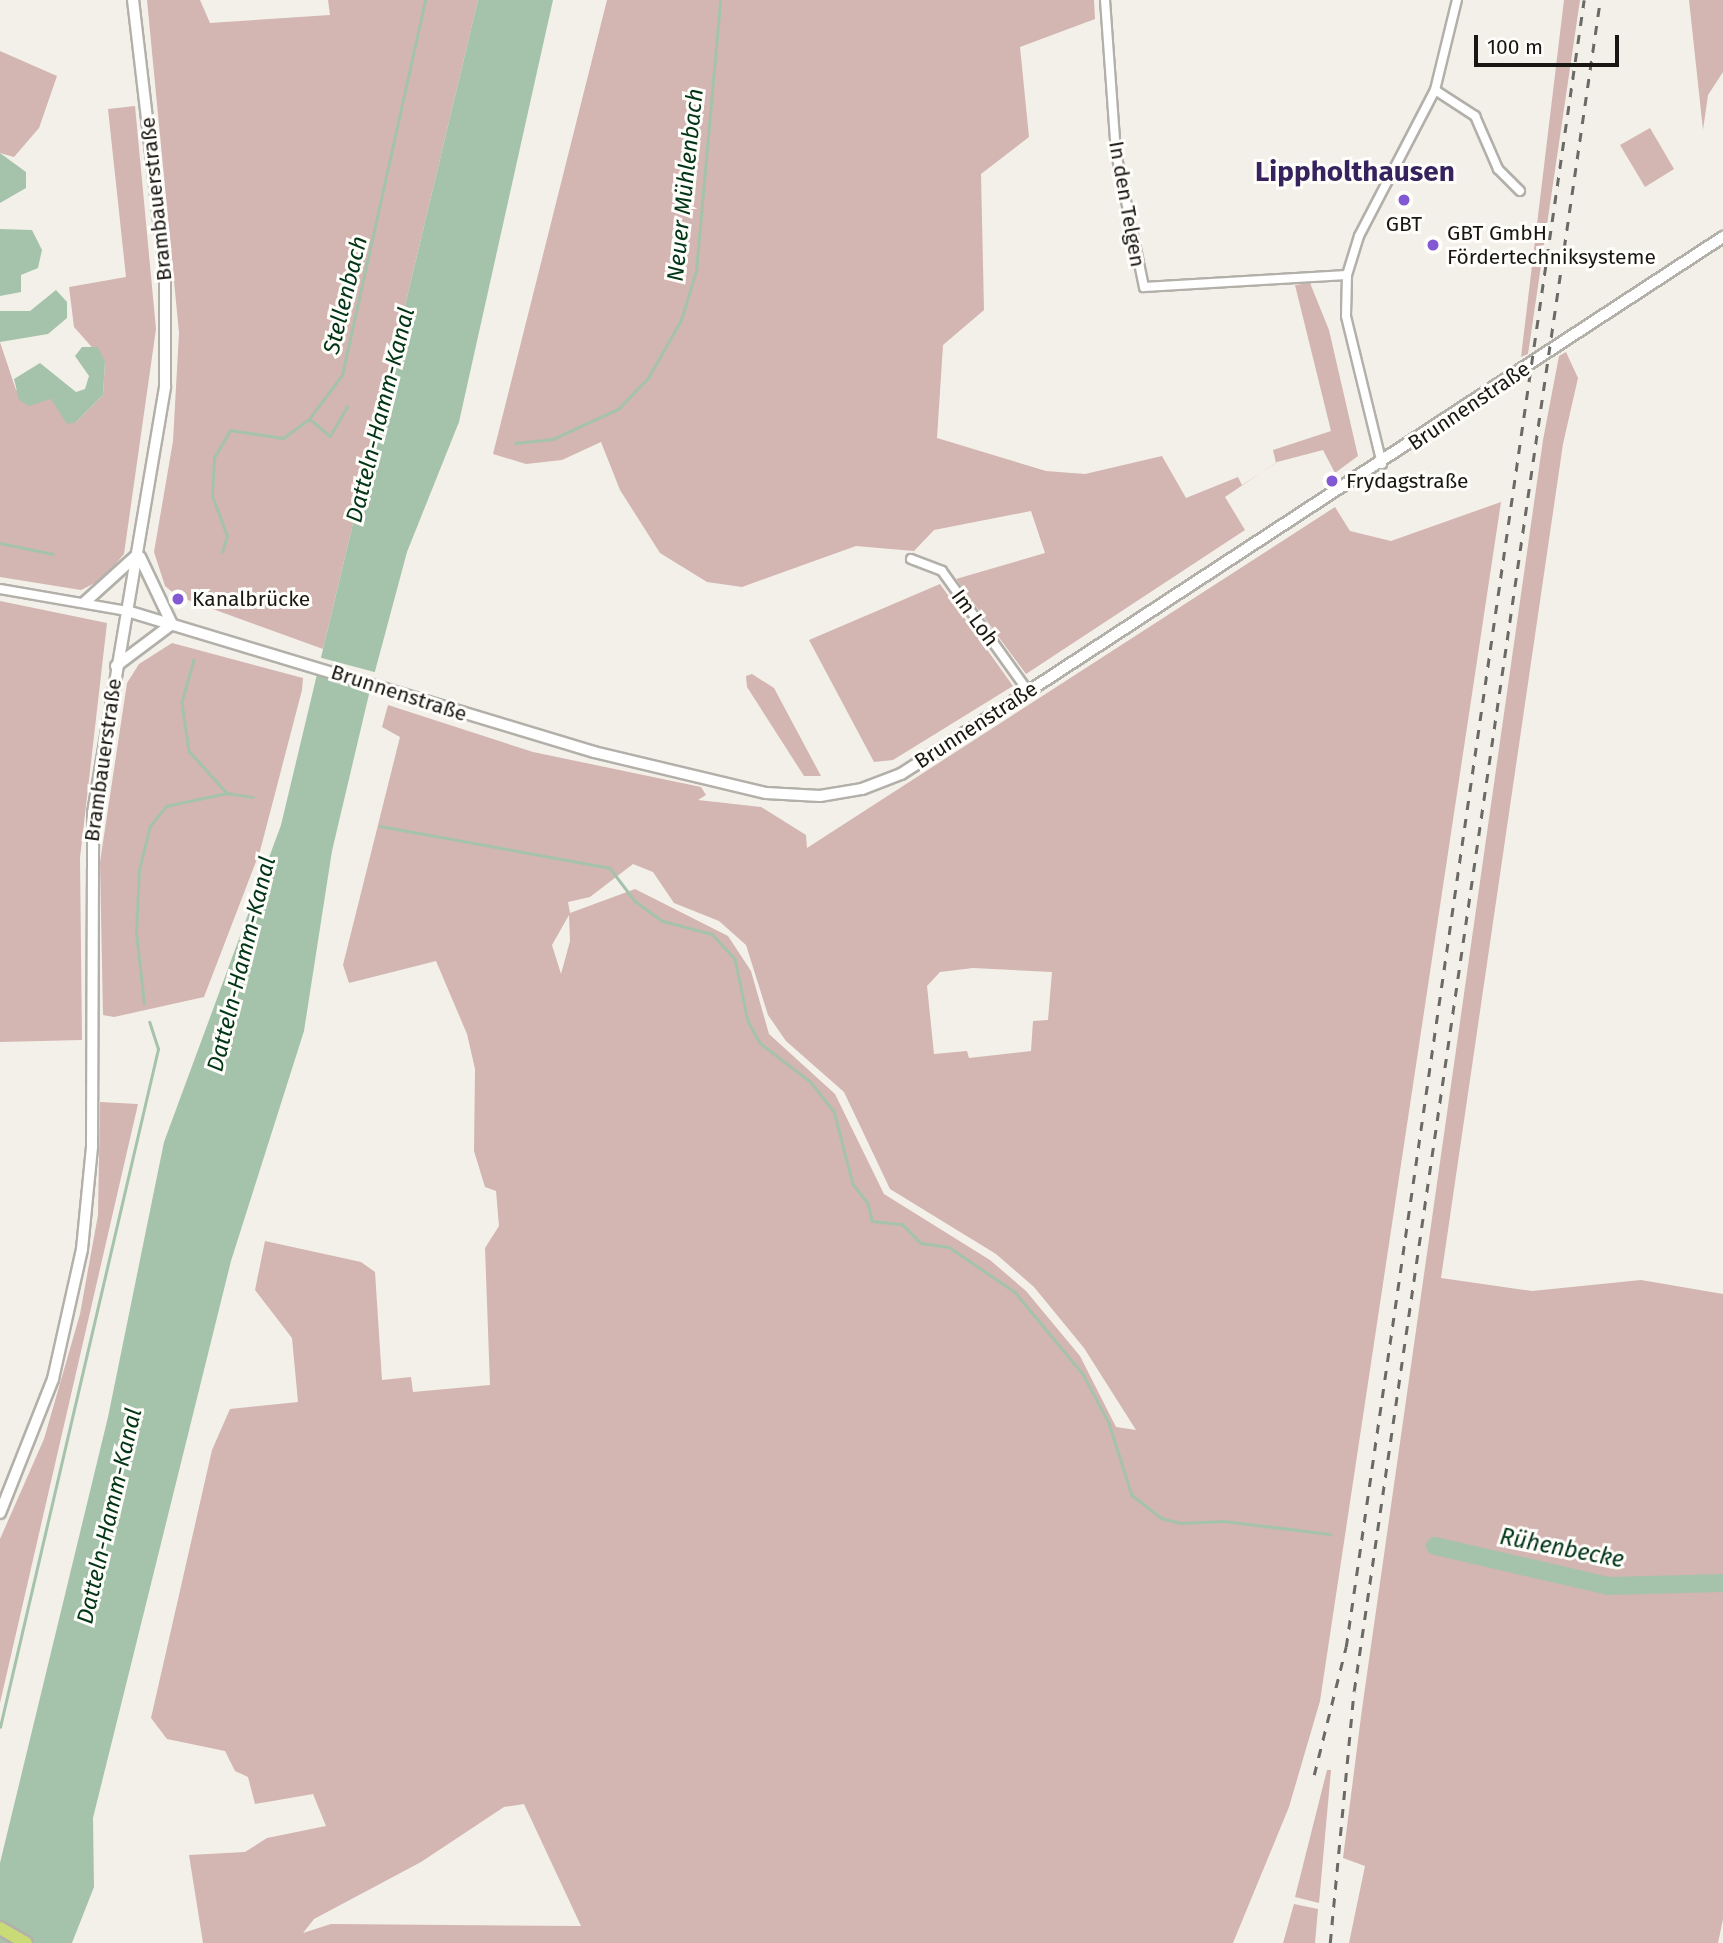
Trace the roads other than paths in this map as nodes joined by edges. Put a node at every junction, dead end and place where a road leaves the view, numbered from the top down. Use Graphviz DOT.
graph roads {
  1 [pos="133,0"];
  2 [pos="1105,0"];
  3 [pos="1457,0"];
  4 [pos="1435,90"];
  5 [pos="1520,191"];
  6 [pos="1723,236"];
  7 [pos="1347,275"];
  8 [pos="1382,464"];
  9 [pos="139,553"];
  10 [pos="911,559"];
  11 [pos="0,589"];
  12 [pos="85,602"];
  13 [pos="127,611"];
  14 [pos="172,624"];
  15 [pos="116,666"];
  16 [pos="1028,691"];
  17 [pos="0,1513"];
  18 [pos="0,1928"];
  19 [pos="26,1943"];
  1 -- 9 [label="street, Brambauerstraße"];
  2 -- 7 [label="street, In den Telgen"];
  3 -- 4 [label="street"];
  4 -- 5 [label="street"];
  4 -- 7 [label="street"];
  6 -- 8 [label="street, Brunnenstraße"];
  7 -- 8 [label="street"];
  8 -- 16 [label="street, Brunnenstraße"];
  9 -- 12 [label="street"];
  9 -- 13 [label="street, Brambauerstraße"];
  9 -- 14 [label="street"];
  10 -- 16 [label="street, Im Loh"];
  11 -- 12 [label="street"];
  12 -- 13 [label="street"];
  13 -- 14 [label="street, Brunnenstraße"];
  13 -- 15 [label="street, Brambauerstraße"];
  14 -- 15 [label="street"];
  14 -- 16 [label="street, Brunnenstraße"];
  15 -- 17 [label="street, Brambauerstraße"];
  18 -- 19 [label="main road"];
}
